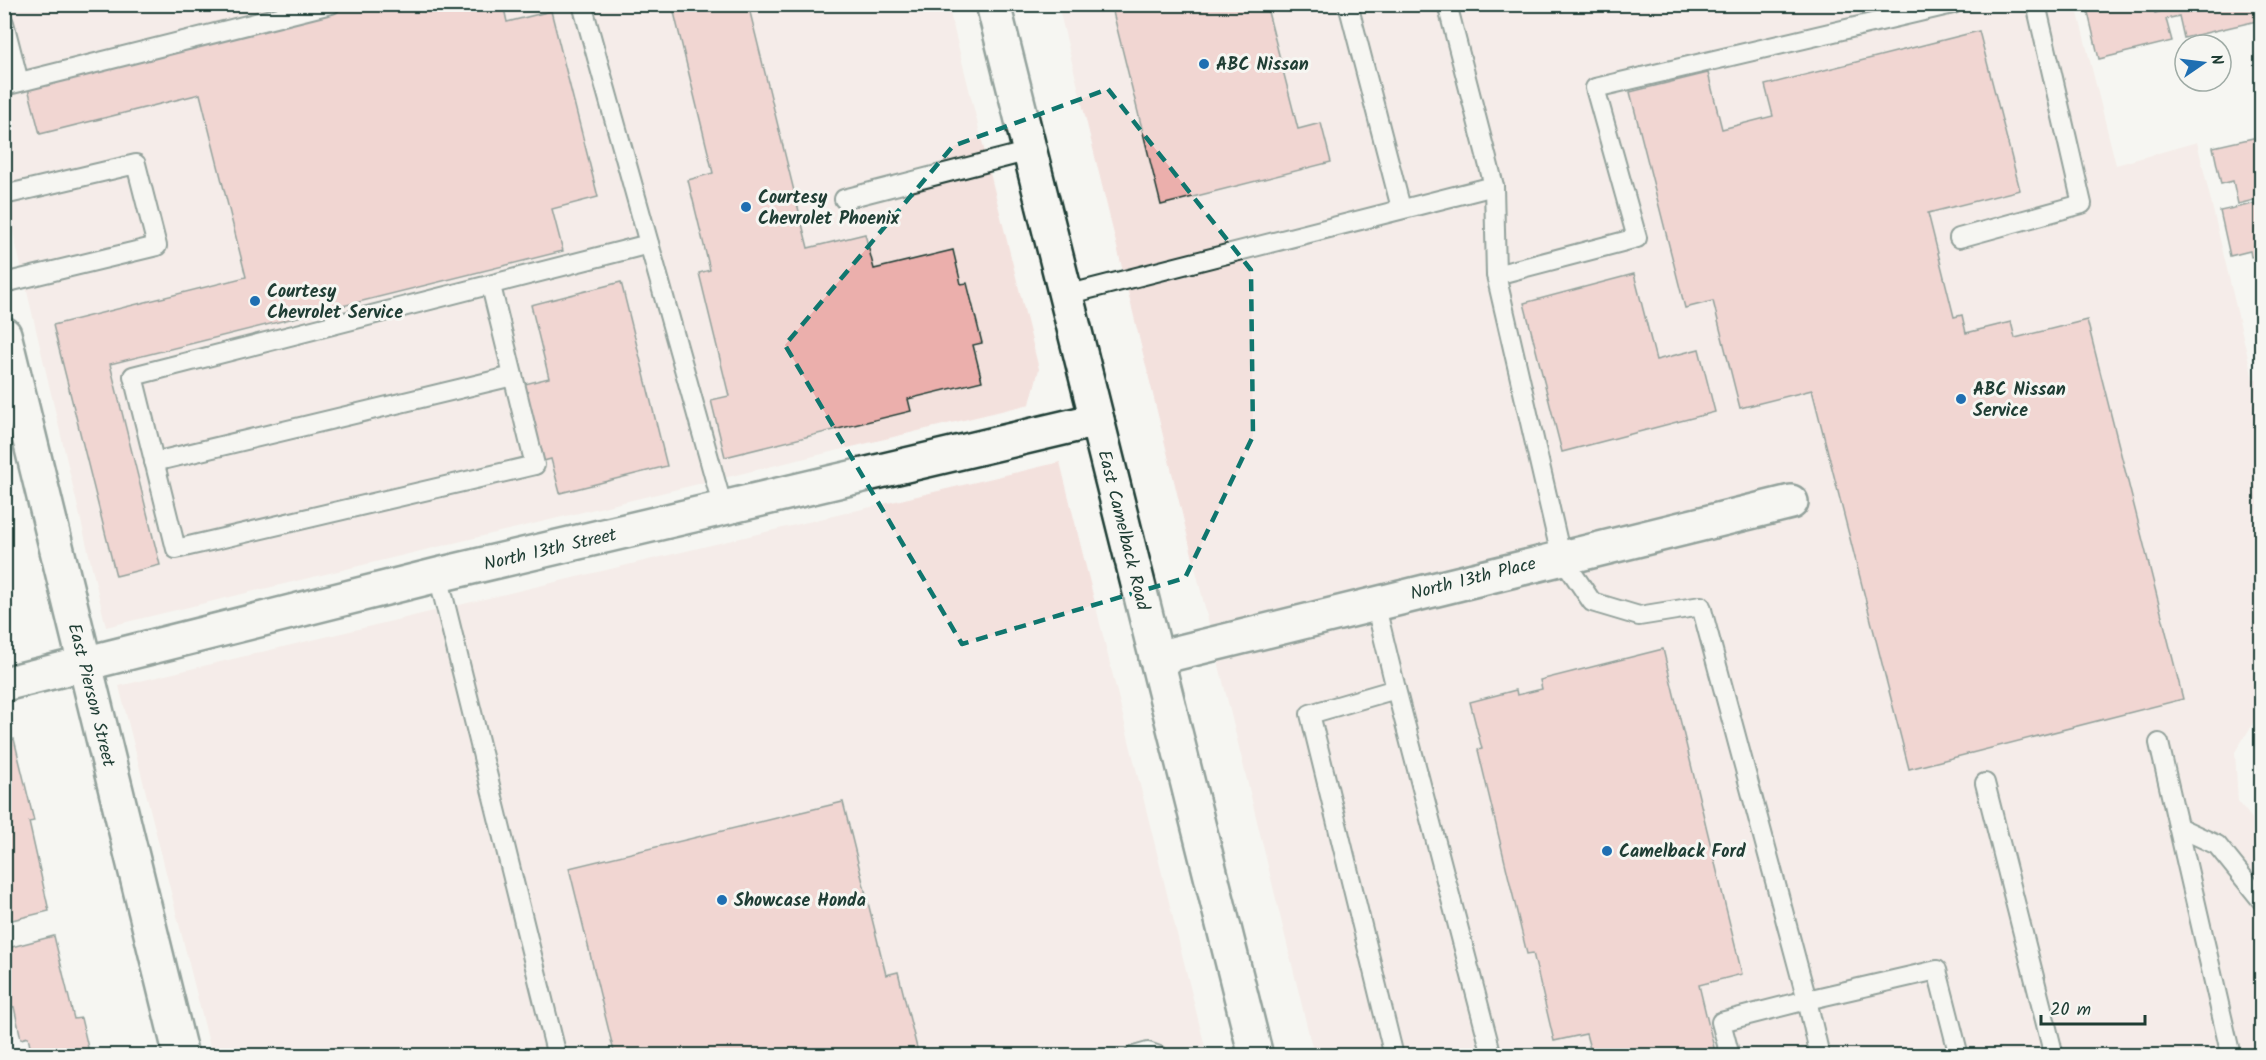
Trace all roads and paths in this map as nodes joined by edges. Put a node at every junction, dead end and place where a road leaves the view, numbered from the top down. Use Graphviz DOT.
graph roads {
  1 [pos="331,4"];
  2 [pos="582,4"];
  3 [pos="993,4"];
  4 [pos="1348,4"];
  5 [pos="1447,4"];
  6 [pos="1953,4"];
  7 [pos="2036,4"];
  8 [pos="4,23"];
  9 [pos="12,84"];
  10 [pos="1030,152"];
  11 [pos="1494,186"];
  12 [pos="4,195"];
  13 [pos="844,199"];
  14 [pos="1401,207"];
  15 [pos="1959,238"];
  16 [pos="649,244"];
  17 [pos="1496,275"];
  18 [pos="4,284"];
  19 [pos="491,286"];
  20 [pos="1066,295"];
  21 [pos="4,334"];
  22 [pos="513,376"];
  23 [pos="1097,420"];
  24 [pos="154,462"];
  25 [pos="1791,502"];
  26 [pos="723,508"];
  27 [pos="1561,556"];
  28 [pos="438,575"];
  29 [pos="1375,603"];
  30 [pos="1156,658"];
  31 [pos="85,664"];
  32 [pos="4,684"];
  33 [pos="1396,689"];
  34 [pos="2159,743"];
  35 [pos="1985,783"];
  36 [pos="2178,827"];
  37 [pos="2262,901"];
  38 [pos="1807,1000"];
  39 [pos="1250,1054"];
  40 [pos="181,1056"];
  41 [pos="557,1056"];
  42 [pos="1134,1056"];
  43 [pos="1159,1056"];
  44 [pos="1394,1056"];
  45 [pos="1492,1056"];
  46 [pos="1730,1056"];
  47 [pos="1820,1056"];
  48 [pos="1959,1056"];
  49 [pos="2054,1056"];
  50 [pos="2231,1056"];
  1 -- 9 [label="lane"];
  2 -- 16 [label="lane"];
  3 -- 10 [label="street, East Camelback Road"];
  4 -- 14 [label="lane"];
  5 -- 11 [label="lane"];
  6 -- 17 [label="lane"];
  7 -- 15 [label="lane"];
  8 -- 9 [label="lane"];
  10 -- 13 [label="lane"];
  10 -- 20 [label="street, East Camelback Road"];
  11 -- 14 [label="lane"];
  11 -- 17 [label="lane"];
  12 -- 18 [label="lane"];
  14 -- 20 [label="lane"];
  16 -- 19 [label="lane"];
  16 -- 26 [label="lane"];
  17 -- 27 [label="lane"];
  19 -- 22 [label="lane"];
  19 -- 24 [label="lane"];
  20 -- 23 [label="street, East Camelback Road"];
  21 -- 31 [label="street, East Pierson Street"];
  22 -- 24 [label="lane"];
  22 -- 24 [label="lane"];
  23 -- 26 [label="street, North 13th Street"];
  23 -- 30 [label="street, East Camelback Road"];
  25 -- 27 [label="street, North 13th Place"];
  26 -- 28 [label="street, North 13th Street"];
  27 -- 29 [label="street, North 13th Place"];
  27 -- 38 [label="lane"];
  28 -- 31 [label="street, North 13th Street"];
  28 -- 41 [label="lane"];
  29 -- 30 [label="street, North 13th Place"];
  29 -- 33 [label="lane"];
  30 -- 39 [label="street, East Camelback Road"];
  31 -- 32 [label="street, North 13th Street"];
  31 -- 40 [label="street, East Pierson Street"];
  33 -- 44 [label="lane"];
  33 -- 45 [label="lane"];
  34 -- 36 [label="lane"];
  35 -- 49 [label="lane"];
  36 -- 37 [label="lane"];
  36 -- 50 [label="lane"];
  38 -- 46 [label="lane"];
  38 -- 47 [label="lane"];
  38 -- 48 [label="lane"];
  42 -- 43 [label="lane"];
}
